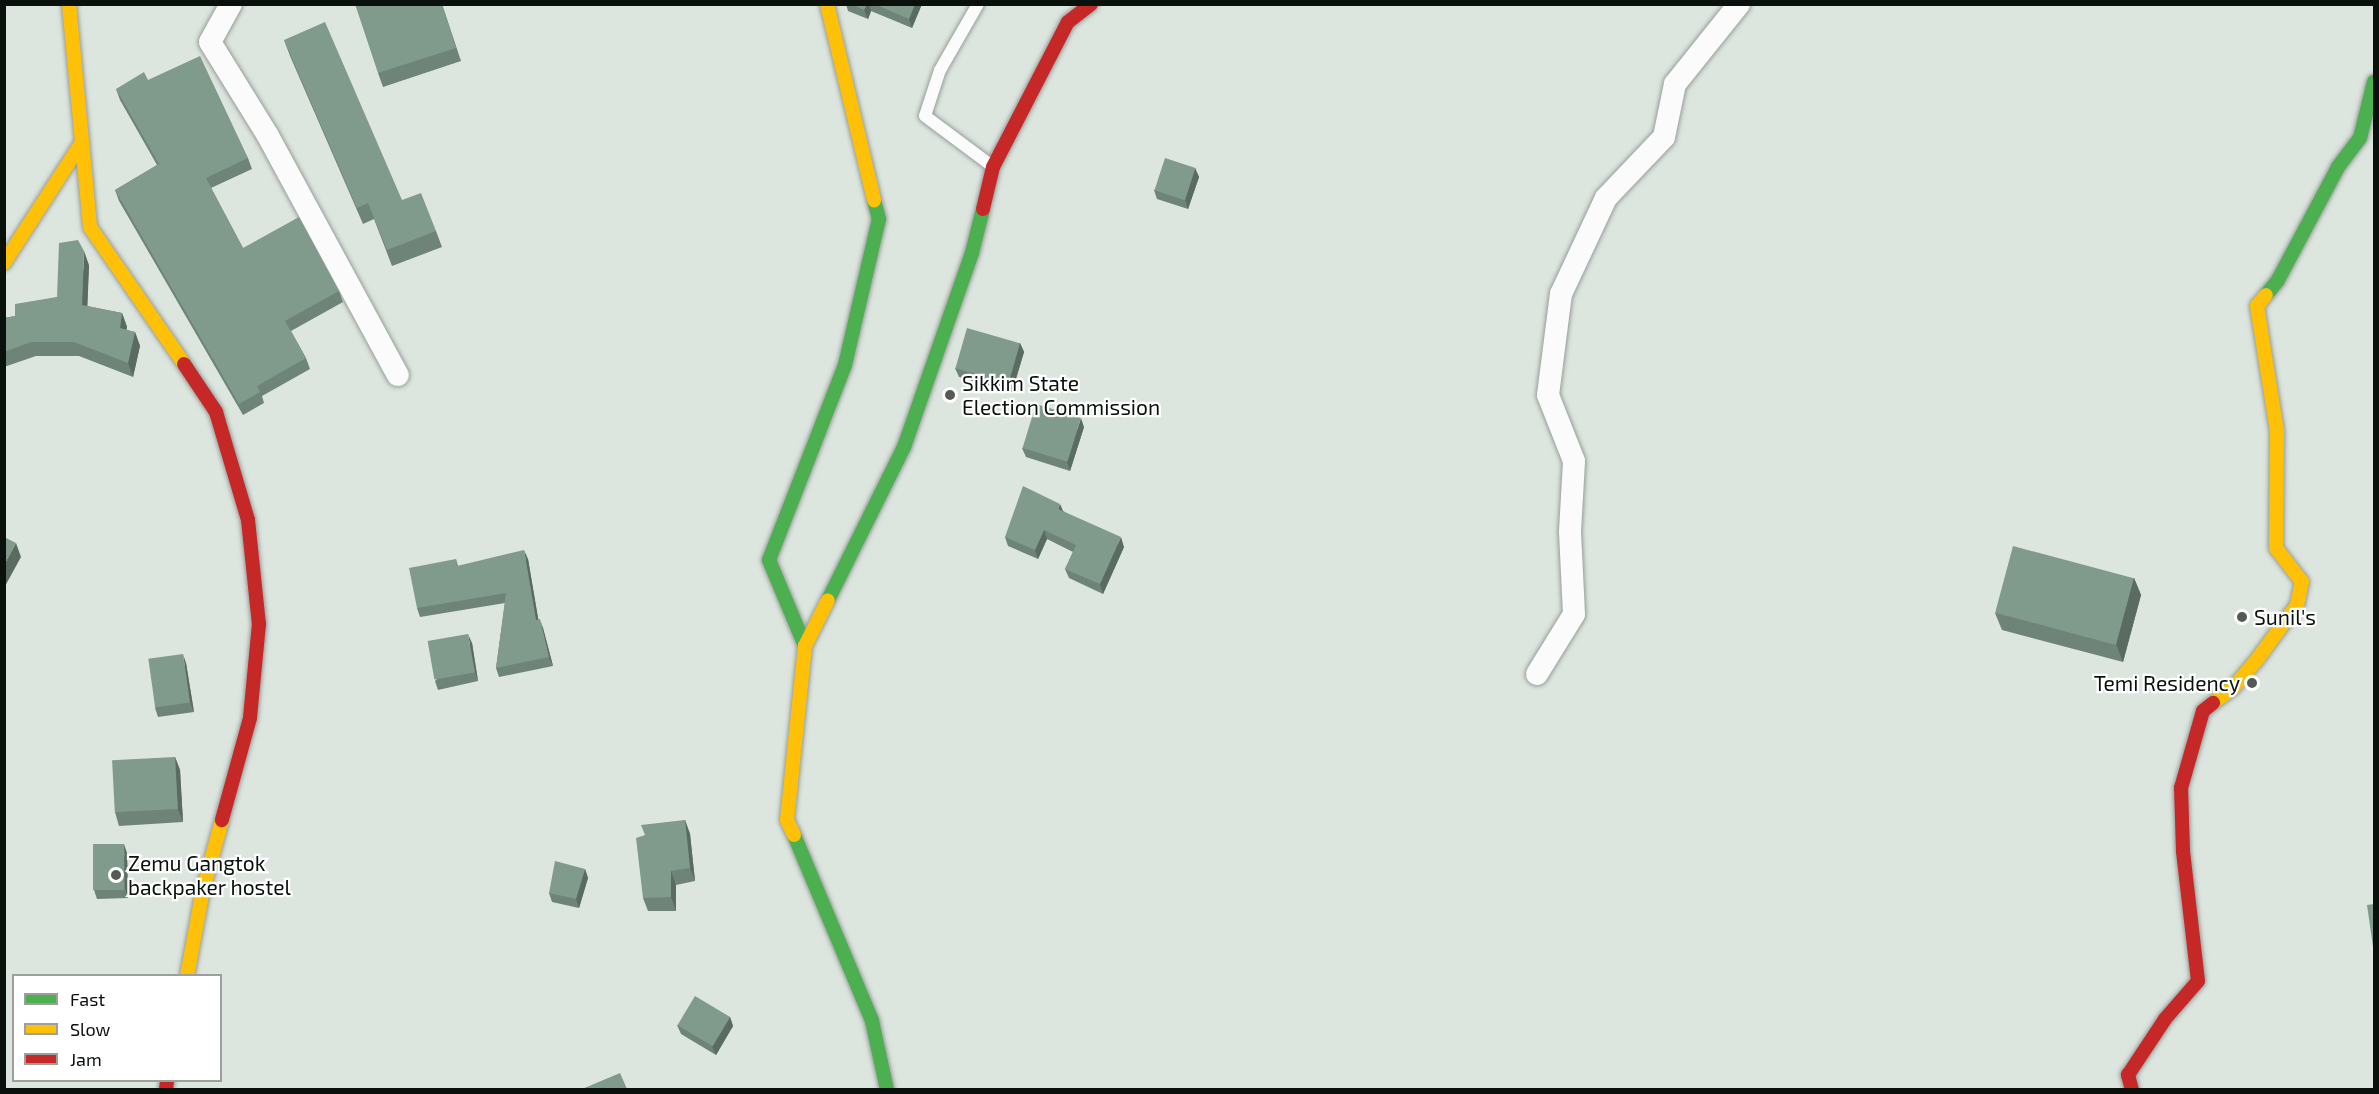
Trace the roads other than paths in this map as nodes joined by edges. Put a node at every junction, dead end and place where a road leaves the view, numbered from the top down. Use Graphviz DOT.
graph roads {
  1 [pos="69,4"];
  2 [pos="231,4"];
  3 [pos="827,4"];
  4 [pos="978,4"];
  5 [pos="1091,4"];
  6 [pos="1739,4"];
  7 [pos="2374,82"];
  8 [pos="80,145"];
  9 [pos="2367,146"];
  10 [pos="993,166"];
  11 [pos="4,263"];
  12 [pos="398,375"];
  13 [pos="805,646"];
  14 [pos="1537,674"];
  15 [pos="187,974"];
  16 [pos="887,1089"];
  17 [pos="2132,1089"];
  1 -- 8 [label="main road"];
  2 -- 12 [label="street"];
  3 -- 13 [label="main road"];
  4 -- 10 [label="lane"];
  5 -- 10 [label="main road"];
  6 -- 14 [label="street"];
  7 -- 9 [label="main road"];
  8 -- 11 [label="main road"];
  8 -- 15 [label="main road"];
  9 -- 17 [label="main road"];
  10 -- 13 [label="main road"];
  13 -- 16 [label="main road"];
}
